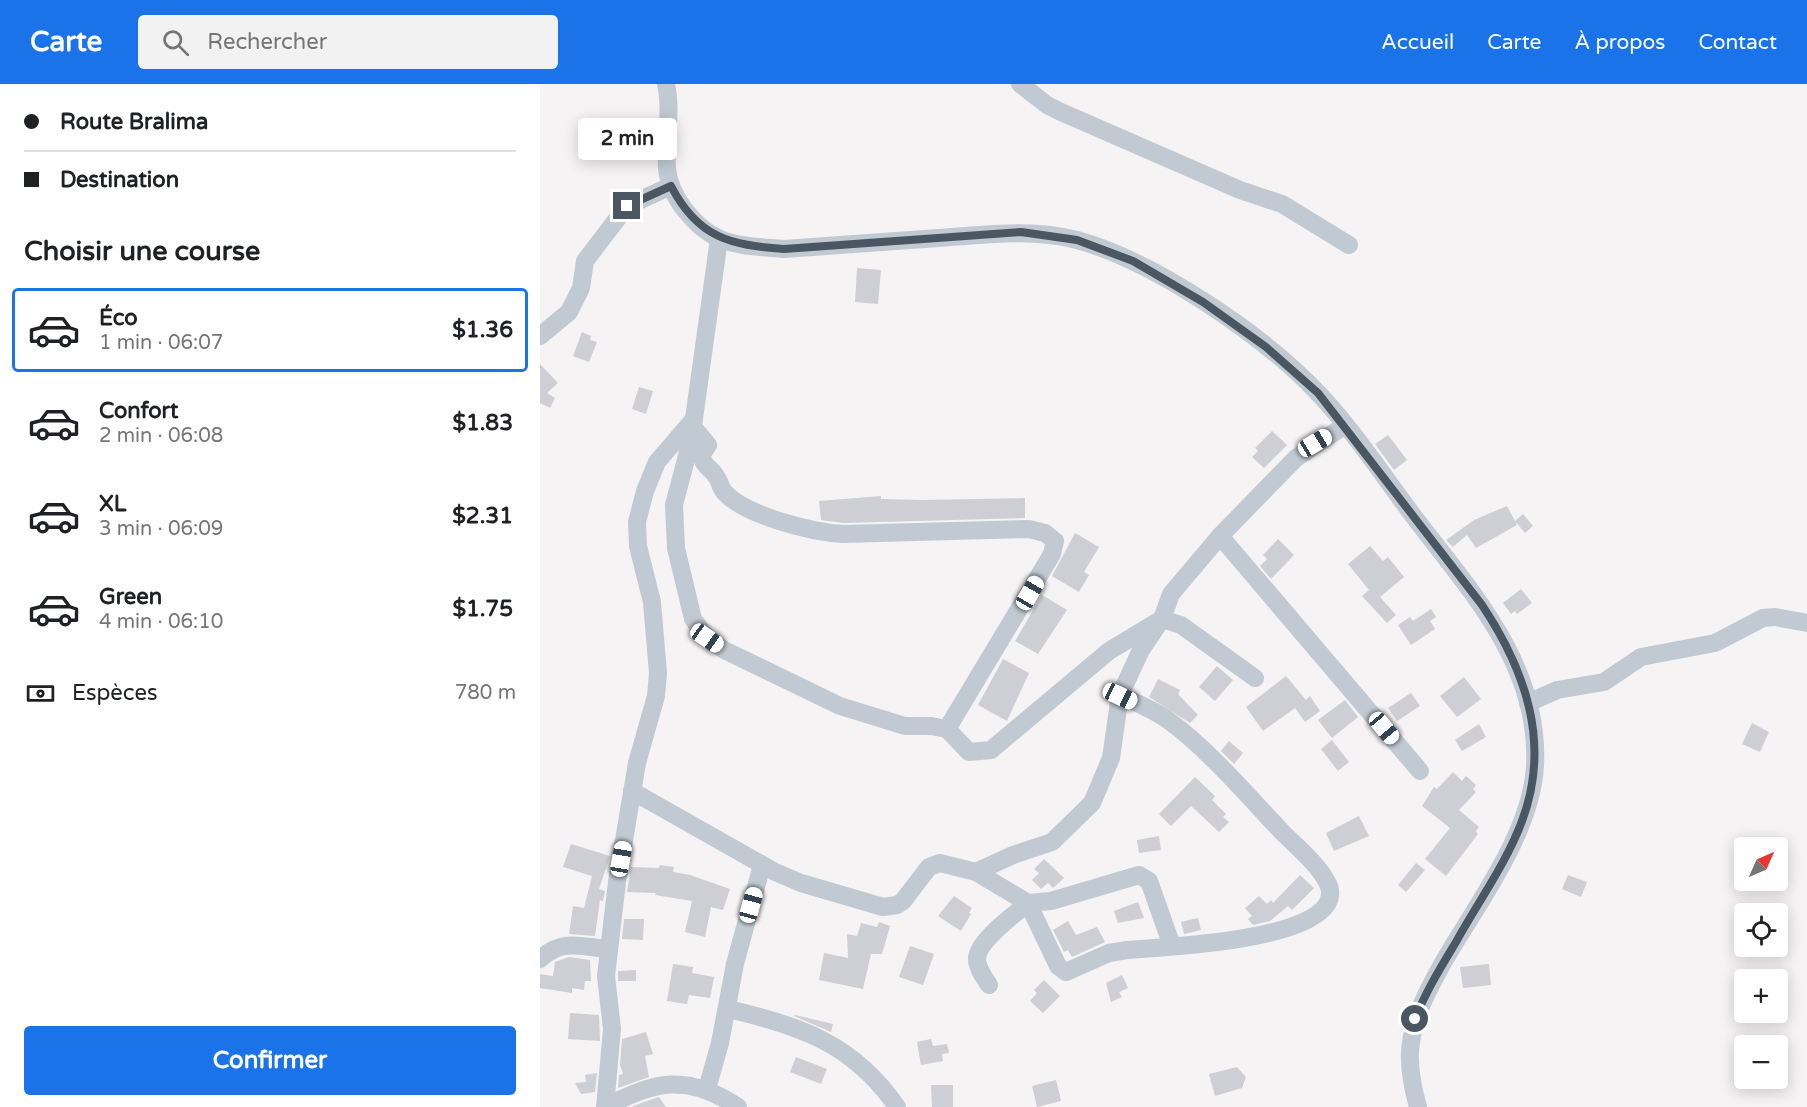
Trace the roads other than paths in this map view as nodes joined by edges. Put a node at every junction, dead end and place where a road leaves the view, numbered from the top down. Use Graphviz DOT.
graph roads {
  1 [pos="666,84"];
  2 [pos="1020,84"];
  3 [pos="671,186"];
  4 [pos="719,239"];
  5 [pos="1349,245"];
  6 [pos="540,336"];
  7 [pos="694,423"];
  8 [pos="1344,426"];
  9 [pos="1220,536"];
  10 [pos="1162,619"];
  11 [pos="1807,623"];
  12 [pos="1255,678"];
  13 [pos="1120,696"];
  14 [pos="1528,703"];
  15 [pos="947,729"];
  16 [pos="1420,771"];
  17 [pos="632,791"];
  18 [pos="762,865"];
  19 [pos="976,872"];
  20 [pos="1028,903"];
  21 [pos="1172,946"];
  22 [pos="609,949"];
  23 [pos="540,959"];
  24 [pos="989,985"];
  25 [pos="728,1009"];
  26 [pos="707,1089"];
  27 [pos="605,1107"];
  28 [pos="738,1107"];
  29 [pos="897,1107"];
  30 [pos="1418,1107"];
  1 -- 3 [label="street"];
  2 -- 5 [label="street"];
  3 -- 4 [label="street"];
  3 -- 6 [label="street"];
  4 -- 7 [label="street"];
  4 -- 8 [label="street"];
  7 -- 15 [label="street"];
  7 -- 15 [label="street"];
  7 -- 17 [label="street"];
  8 -- 9 [label="street"];
  8 -- 14 [label="street"];
  9 -- 10 [label="street"];
  9 -- 16 [label="street"];
  10 -- 12 [label="street"];
  10 -- 13 [label="street"];
  10 -- 15 [label="street"];
  11 -- 14 [label="street"];
  13 -- 19 [label="street"];
  13 -- 21 [label="street"];
  14 -- 30 [label="street"];
  17 -- 18 [label="street"];
  17 -- 22 [label="street"];
  18 -- 19 [label="street"];
  18 -- 25 [label="street"];
  19 -- 20 [label="street"];
  20 -- 21 [label="street"];
  20 -- 21 [label="street"];
  20 -- 24 [label="street"];
  22 -- 23 [label="street"];
  22 -- 27 [label="street"];
  25 -- 26 [label="street"];
  25 -- 29 [label="street"];
  26 -- 27 [label="street"];
  26 -- 28 [label="street"];
}
